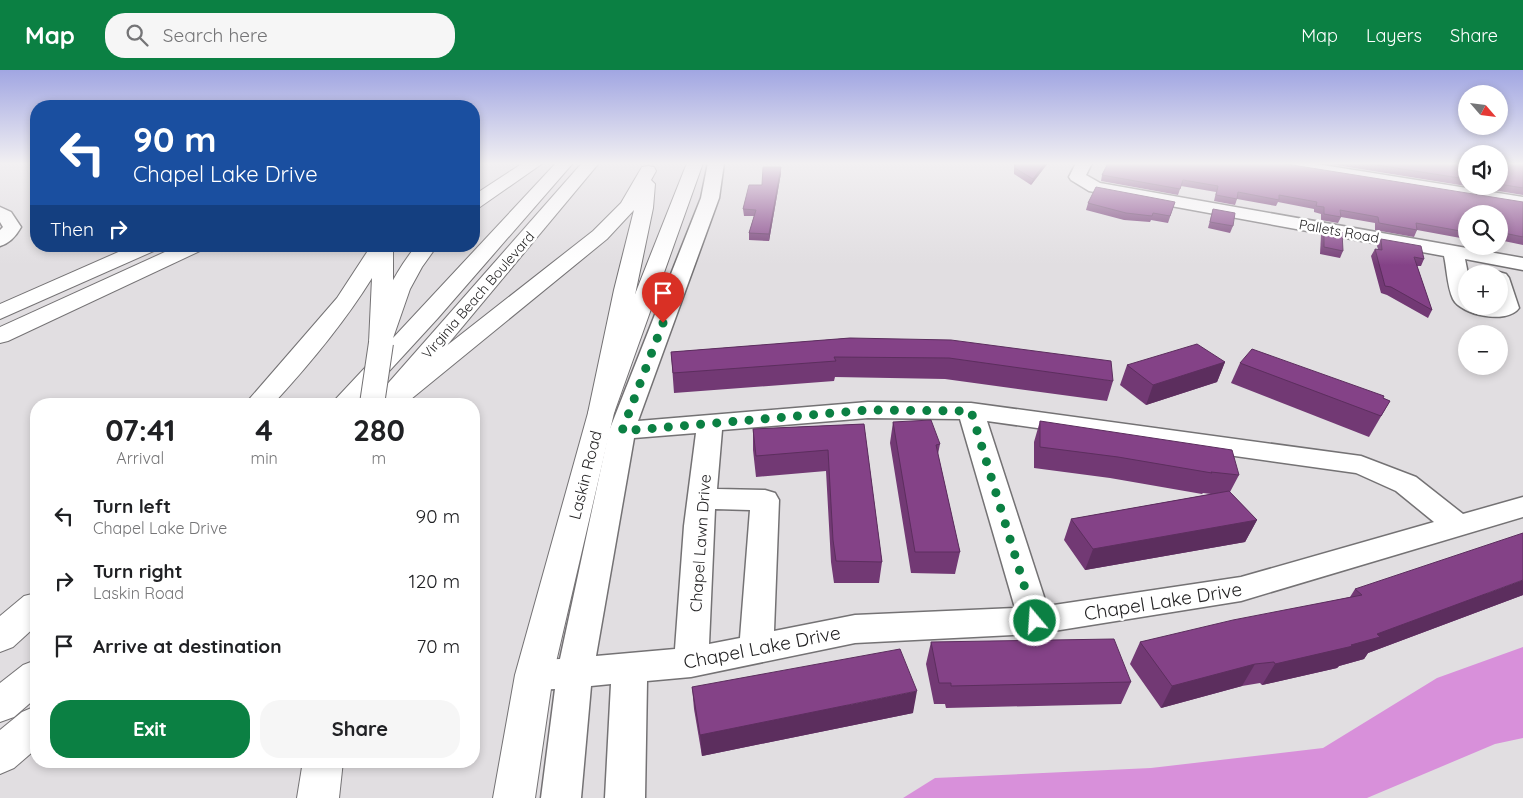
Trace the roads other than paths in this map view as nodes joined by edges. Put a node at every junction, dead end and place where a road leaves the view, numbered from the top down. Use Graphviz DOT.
graph roads {
  1 [pos="534,197"];
  2 [pos="562,197"];
  3 [pos="632,197"];
  4 [pos="645,197"];
  5 [pos="683,197"];
  6 [pos="710,197"];
  7 [pos="1149,197"];
  8 [pos="1492,197"];
  9 [pos="1523,202"];
  10 [pos="0,212"];
  11 [pos="0,240"];
  12 [pos="1453,251"];
  13 [pos="135,252"];
  14 [pos="182,252"];
  15 [pos="378,252"];
  16 [pos="382,252"];
  17 [pos="422,252"];
  18 [pos="1523,264"];
  19 [pos="1485,265"];
  20 [pos="1508,267"];
  21 [pos="1458,277"];
  22 [pos="0,312"];
  23 [pos="0,336"];
  24 [pos="381,344"];
  25 [pos="264,398"];
  26 [pos="350,398"];
  27 [pos="373,398"];
  28 [pos="389,398"];
  29 [pos="396,398"];
  30 [pos="971,411"];
  31 [pos="612,422"];
  32 [pos="710,425"];
  33 [pos="702,499"];
  34 [pos="1523,507"];
  35 [pos="1459,527"];
  36 [pos="30,611"];
  37 [pos="1035,621"];
  38 [pos="0,637"];
  39 [pos="756,649"];
  40 [pos="691,662"];
  41 [pos="630,668"];
  42 [pos="575,673"];
  43 [pos="534,675"];
  44 [pos="30,681"];
  45 [pos="0,705"];
  46 [pos="30,729"];
  47 [pos="0,755"];
  48 [pos="322,768"];
  49 [pos="318,798"];
  50 [pos="514,798"];
  51 [pos="561,798"];
  52 [pos="625,798"];
  1 -- 26 [label="main road, Virginia Beach Boulevard"];
  2 -- 28 [label="main road, Virginia Beach Boulevard"];
  3 -- 29 [label="main road"];
  4 -- 31 [label="main road"];
  5 -- 31 [label="main road, Laskin Road"];
  6 -- 31 [label="street, Laskin Road"];
  7 -- 12 [label="street, Pallets Road"];
  8 -- 9 [label="street"];
  10 -- 11 [label="street"];
  12 -- 19 [label="street, Pallets Road"];
  12 -- 21 [label="street"];
  13 -- 22 [label="main road"];
  14 -- 23 [label="main road"];
  15 -- 25 [label="main road"];
  16 -- 24 [label="main road"];
  17 -- 24 [label="main road"];
  18 -- 20 [label="street, Pallets Road"];
  24 -- 27 [label="main road, bridge"];
  30 -- 32 [label="street"];
  30 -- 35 [label="street"];
  30 -- 37 [label="street"];
  31 -- 32 [label="street"];
  31 -- 42 [label="street, Laskin Road"];
  31 -- 43 [label="main road, Laskin Road"];
  32 -- 33 [label="street, Chapel Lawn Drive"];
  33 -- 39 [label="street"];
  33 -- 40 [label="street, Chapel Lawn Drive"];
  34 -- 35 [label="street, Chapel Lake Drive"];
  35 -- 37 [label="street, Chapel Lake Drive"];
  36 -- 38 [label="main road"];
  37 -- 39 [label="street, Chapel Lake Drive"];
  39 -- 40 [label="street, Chapel Lake Drive"];
  40 -- 41 [label="street, Chapel Lake Drive"];
  41 -- 42 [label="street, Chapel Lake Drive"];
  41 -- 52 [label="street"];
  42 -- 43 [label="street, Chapel Lake Drive"];
  42 -- 51 [label="street, Laskin Road"];
  43 -- 50 [label="main road, Laskin Road"];
  44 -- 45 [label="main road"];
  46 -- 47 [label="main road"];
  48 -- 49 [label="main road"];
}
